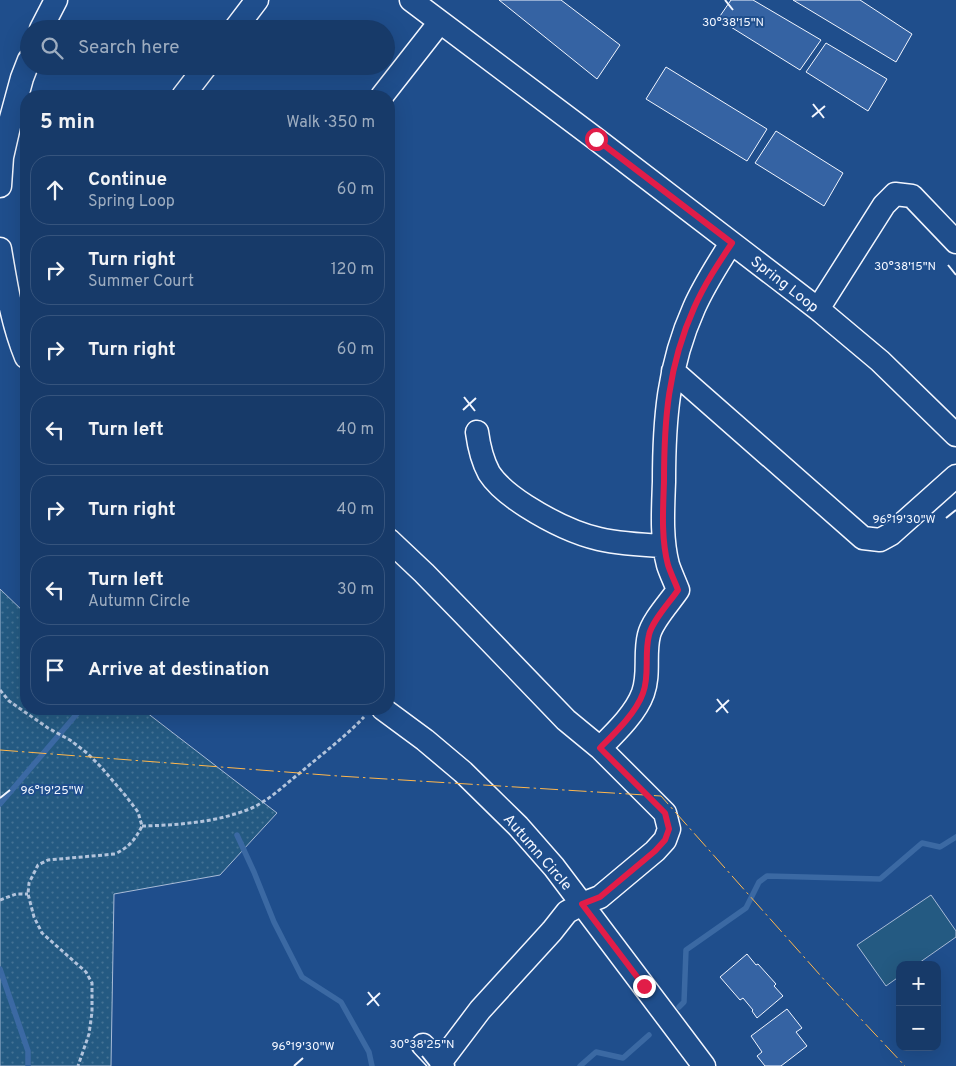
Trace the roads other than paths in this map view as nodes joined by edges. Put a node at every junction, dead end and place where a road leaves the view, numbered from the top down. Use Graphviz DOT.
graph roads {
  1 [pos="56,0"];
  2 [pos="257,0"];
  3 [pos="411,0"];
  4 [pos="46,20"];
  5 [pos="242,20"];
  6 [pos="440,22"];
  7 [pos="23,75"];
  8 [pos="199,75"];
  9 [pos="188,90"];
  10 [pos="387,90"];
  11 [pos="1,157"];
  12 [pos="0,186"];
  13 [pos="956,242"];
  14 [pos="732,243"];
  15 [pos="0,249"];
  16 [pos="4,293"];
  17 [pos="818,310"];
  18 [pos="20,340"];
  19 [pos="673,371"];
  20 [pos="477,432"];
  21 [pos="956,436"];
  22 [pos="956,476"];
  23 [pos="395,546"];
  24 [pos="664,546"];
  25 [pos="380,715"];
  26 [pos="600,748"];
  27 [pos="582,904"];
  28 [pos="423,1045"];
  29 [pos="442,1065"];
  30 [pos="704,1066"];
  1 -- 4 [label="street"];
  2 -- 5 [label="street"];
  3 -- 6 [label="street, Spring Loop"];
  6 -- 10 [label="street"];
  6 -- 14 [label="street, Spring Loop"];
  7 -- 11 [label="street"];
  8 -- 9 [label="street"];
  11 -- 12 [label="street"];
  13 -- 17 [label="street"];
  14 -- 17 [label="street, Spring Loop"];
  14 -- 19 [label="street"];
  15 -- 16 [label="street"];
  16 -- 18 [label="street"];
  17 -- 21 [label="street, Spring Loop"];
  19 -- 22 [label="street"];
  19 -- 24 [label="street"];
  20 -- 24 [label="street"];
  23 -- 26 [label="street"];
  24 -- 26 [label="street"];
  25 -- 27 [label="street, Autumn Circle"];
  26 -- 27 [label="street"];
  27 -- 29 [label="street"];
  27 -- 30 [label="street, Autumn Circle"];
  28 -- 29 [label="street"];
}
